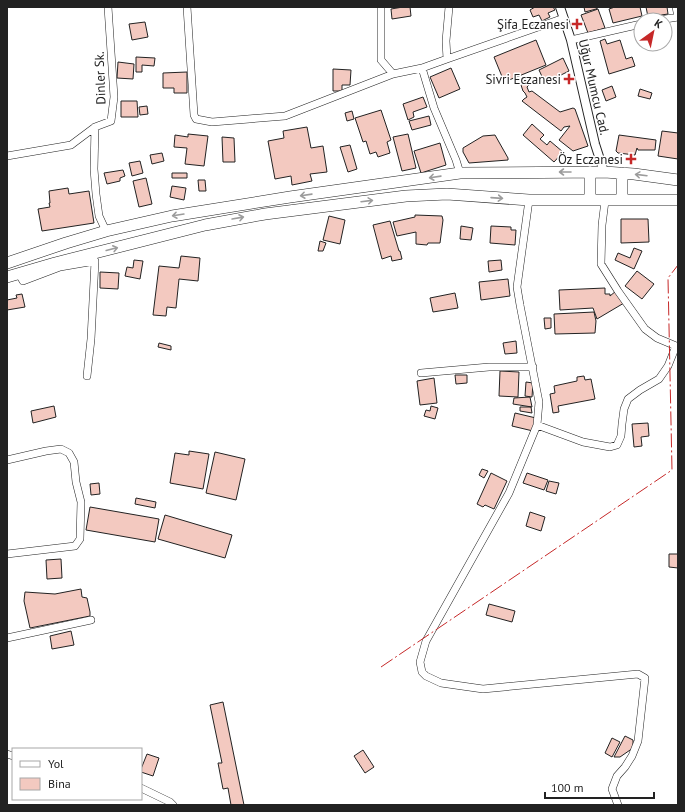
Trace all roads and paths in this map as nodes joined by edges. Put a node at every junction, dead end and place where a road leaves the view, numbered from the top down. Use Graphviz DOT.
graph roads {
  1 [pos="108,7"];
  2 [pos="187,7"];
  3 [pos="381,7"];
  4 [pos="449,7"];
  5 [pos="560,7"];
  6 [pos="676,7"];
  7 [pos="678,17"];
  8 [pos="564,18"];
  9 [pos="633,26"];
  10 [pos="571,40"];
  11 [pos="446,58"];
  12 [pos="422,68"];
  13 [pos="393,74"];
  14 [pos="95,127"];
  15 [pos="7,156"];
  16 [pos="590,172"];
  17 [pos="604,172"];
  18 [pos="460,173"];
  19 [pos="622,173"];
  20 [pos="678,180"];
  21 [pos="529,200"];
  22 [pos="590,200"];
  23 [pos="622,200"];
  24 [pos="678,200"];
  25 [pos="605,201"];
  26 [pos="106,231"];
  27 [pos="7,263"];
  28 [pos="19,274"];
  29 [pos="7,278"];
  30 [pos="677,346"];
  31 [pos="532,367"];
  32 [pos="421,373"];
  33 [pos="87,376"];
  34 [pos="537,425"];
  35 [pos="7,460"];
  36 [pos="7,554"];
  37 [pos="91,620"];
  38 [pos="7,638"];
  39 [pos="142,788"];
  40 [pos="173,805"];
  41 [pos="618,805"];
  1 -- 14 [label="street, Dinler Sk."];
  2 -- 13 [label="street"];
  3 -- 13 [label="street"];
  4 -- 11 [label="street"];
  5 -- 8 [label="street, Uğur Mumcu Cad."];
  6 -- 7 [label="street"];
  8 -- 10 [label="street, Uğur Mumcu Cad."];
  8 -- 11 [label="street"];
  9 -- 10 [label="street"];
  10 -- 17 [label="street, Uğur Mumcu Cad."];
  11 -- 12 [label="street"];
  12 -- 13 [label="street"];
  12 -- 18 [label="street"];
  14 -- 15 [label="street"];
  14 -- 26 [label="street"];
  16 -- 17 [label="highway"];
  16 -- 18 [label="highway, one-way"];
  16 -- 22 [label="highway"];
  17 -- 19 [label="highway"];
  18 -- 26 [label="highway, one-way"];
  20 -- 19 [label="highway, one-way"];
  19 -- 23 [label="highway"];
  21 -- 22 [label="highway"];
  28 -- 21 [label="highway, one-way"];
  21 -- 31 [label="street"];
  22 -- 25 [label="highway"];
  23 -- 24 [label="highway"];
  23 -- 25 [label="highway"];
  25 -- 30 [label="street"];
  26 -- 27 [label="highway"];
  28 -- 29 [label="highway"];
  28 -- 33 [label="street"];
  30 -- 34 [label="street"];
  31 -- 32 [label="street"];
  31 -- 34 [label="street"];
  34 -- 41 [label="street"];
  35 -- 36 [label="street"];
  37 -- 38 [label="street"];
  39 -- 40 [label="street"];
}
